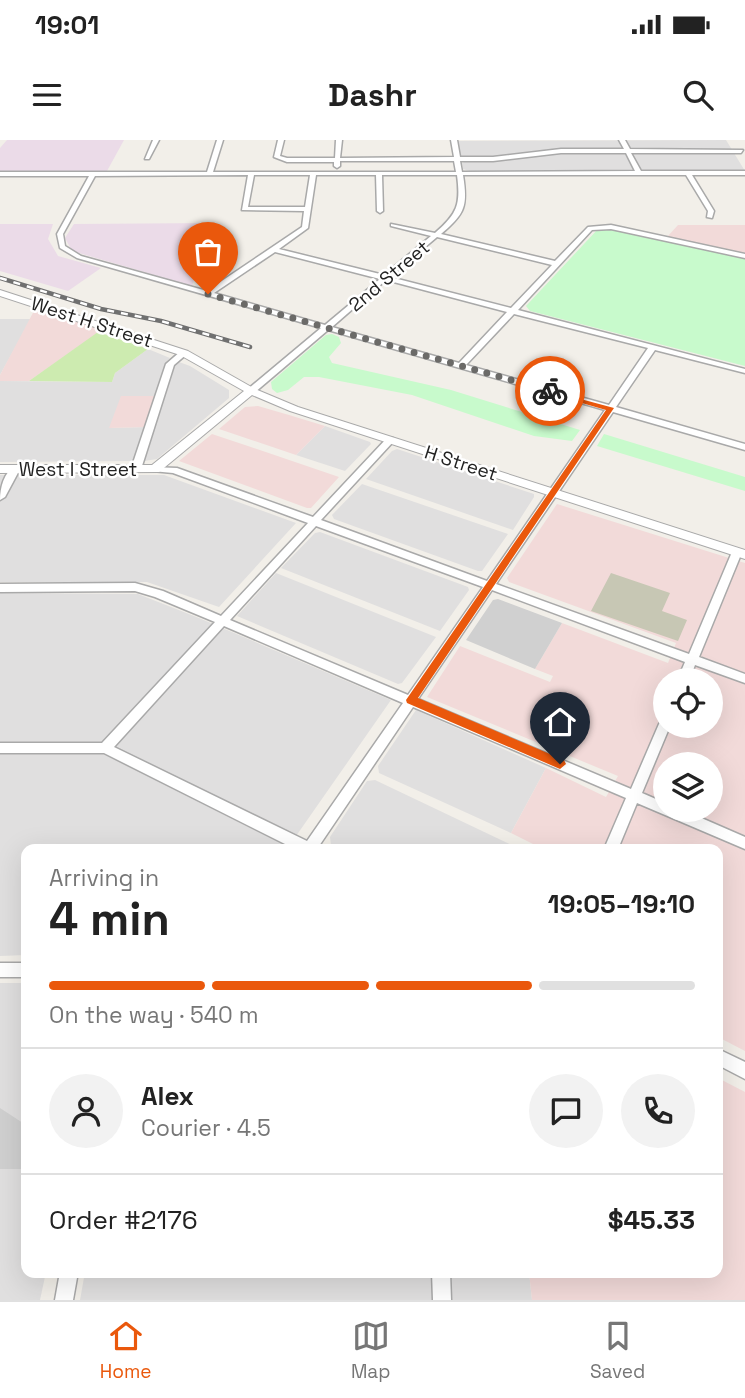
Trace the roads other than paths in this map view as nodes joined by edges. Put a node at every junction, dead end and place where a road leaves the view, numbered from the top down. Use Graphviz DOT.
graph roads {
  1 [pos="156,140"];
  2 [pos="220,140"];
  3 [pos="281,140"];
  4 [pos="339,140"];
  5 [pos="454,140"];
  6 [pos="622,140"];
  7 [pos="733,140"];
  8 [pos="628,151"];
  9 [pos="743,154"];
  10 [pos="147,158"];
  11 [pos="338,159"];
  12 [pos="457,159"];
  13 [pos="252,173"];
  14 [pos="313,173"];
  15 [pos="337,173"];
  16 [pos="379,173"];
  17 [pos="459,173"];
  18 [pos="639,173"];
  19 [pos="688,173"];
  20 [pos="745,173"];
  21 [pos="0,174"];
  22 [pos="93,174"];
  23 [pos="209,174"];
  24 [pos="309,209"];
  25 [pos="380,211"];
  26 [pos="710,217"];
  27 [pos="393,225"];
  28 [pos="438,236"];
  29 [pos="273,250"];
  30 [pos="745,256"];
  31 [pos="557,264"];
  32 [pos="387,279"];
  33 [pos="208,294"];
  34 [pos="2,297"];
  35 [pos="513,311"];
  36 [pos="326,328"];
  37 [pos="653,347"];
  38 [pos="184,353"];
  39 [pos="461,366"];
  40 [pos="745,370"];
  41 [pos="251,391"];
  42 [pos="610,408"];
  43 [pos="390,440"];
  44 [pos="745,447"];
  45 [pos="15,469"];
  46 [pos="136,469"];
  47 [pos="155,469"];
  48 [pos="0,470"];
  49 [pos="552,492"];
  50 [pos="0,497"];
  51 [pos="314,520"];
  52 [pos="741,553"];
  53 [pos="488,585"];
  54 [pos="135,587"];
  55 [pos="0,588"];
  56 [pos="223,619"];
  57 [pos="692,660"];
  58 [pos="689,668"];
  59 [pos="745,679"];
  60 [pos="411,700"];
  61 [pos="659,738"];
  62 [pos="0,748"];
  63 [pos="105,748"];
  64 [pos="634,796"];
  65 [pos="653,804"];
  66 [pos="695,822"];
  67 [pos="745,843"];
  68 [pos="299,844"];
  69 [pos="312,844"];
  70 [pos="613,844"];
  71 [pos="0,970"];
  72 [pos="21,970"];
  73 [pos="723,1060"];
  74 [pos="745,1071"];
  75 [pos="68,1278"];
  76 [pos="441,1278"];
  77 [pos="64,1300"];
  78 [pos="442,1300"];
  1 -- 10 [label="street"];
  2 -- 23 [label="street"];
  3 -- 11 [label="street"];
  4 -- 11 [label="street"];
  5 -- 12 [label="street, 2nd Street"];
  6 -- 8 [label="street"];
  7 -- 9 [label="street"];
  8 -- 9 [label="street"];
  8 -- 12 [label="street"];
  8 -- 18 [label="street"];
  11 -- 12 [label="street"];
  11 -- 15 [label="street"];
  12 -- 17 [label="street, 2nd Street"];
  13 -- 14 [label="street"];
  13 -- 23 [label="street"];
  13 -- 24 [label="street"];
  14 -- 15 [label="street"];
  14 -- 24 [label="street"];
  15 -- 16 [label="street"];
  16 -- 17 [label="street"];
  16 -- 25 [label="street"];
  17 -- 18 [label="street"];
  17 -- 28 [label="street, 2nd Street"];
  18 -- 19 [label="street"];
  19 -- 20 [label="street"];
  19 -- 26 [label="street"];
  21 -- 22 [label="street"];
  22 -- 23 [label="street"];
  22 -- 33 [label="street"];
  24 -- 29 [label="street"];
  27 -- 28 [label="street"];
  28 -- 31 [label="street"];
  28 -- 32 [label="street, 2nd Street"];
  29 -- 32 [label="street"];
  29 -- 33 [label="street"];
  30 -- 31 [label="street"];
  31 -- 35 [label="street"];
  32 -- 35 [label="street"];
  32 -- 36 [label="street, 2nd Street"];
  33 -- 36 [label="street"];
  34 -- 38 [label="street, West H Street"];
  35 -- 37 [label="street"];
  35 -- 39 [label="street"];
  36 -- 39 [label="street"];
  36 -- 41 [label="street, 2nd Street"];
  37 -- 40 [label="street"];
  37 -- 42 [label="street"];
  38 -- 41 [label="street, H Street"];
  38 -- 46 [label="street"];
  39 -- 42 [label="street"];
  41 -- 43 [label="street, H Street"];
  41 -- 47 [label="street, 2nd Street"];
  42 -- 44 [label="street"];
  42 -- 49 [label="street"];
  43 -- 49 [label="street, H Street"];
  43 -- 51 [label="street"];
  45 -- 46 [label="street, West I Street"];
  45 -- 48 [label="street, West I Street"];
  45 -- 50 [label="street"];
  46 -- 47 [label="street, West I Street"];
  47 -- 51 [label="street"];
  49 -- 52 [label="street, H Street"];
  49 -- 53 [label="street"];
  51 -- 53 [label="street"];
  51 -- 56 [label="street"];
  52 -- 57 [label="street"];
  53 -- 57 [label="street"];
  53 -- 60 [label="street"];
  54 -- 55 [label="street"];
  54 -- 56 [label="street"];
  56 -- 60 [label="street"];
  56 -- 63 [label="street"];
  57 -- 58 [label="street"];
  57 -- 59 [label="street"];
  60 -- 64 [label="street"];
  60 -- 69 [label="street"];
  61 -- 64 [label="street"];
  62 -- 63 [label="street"];
  63 -- 68 [label="street"];
  64 -- 65 [label="street"];
  64 -- 70 [label="street"];
  66 -- 67 [label="street"];
  71 -- 72 [label="street"];
  73 -- 74 [label="street"];
  75 -- 77 [label="street"];
  76 -- 78 [label="street"];
}
